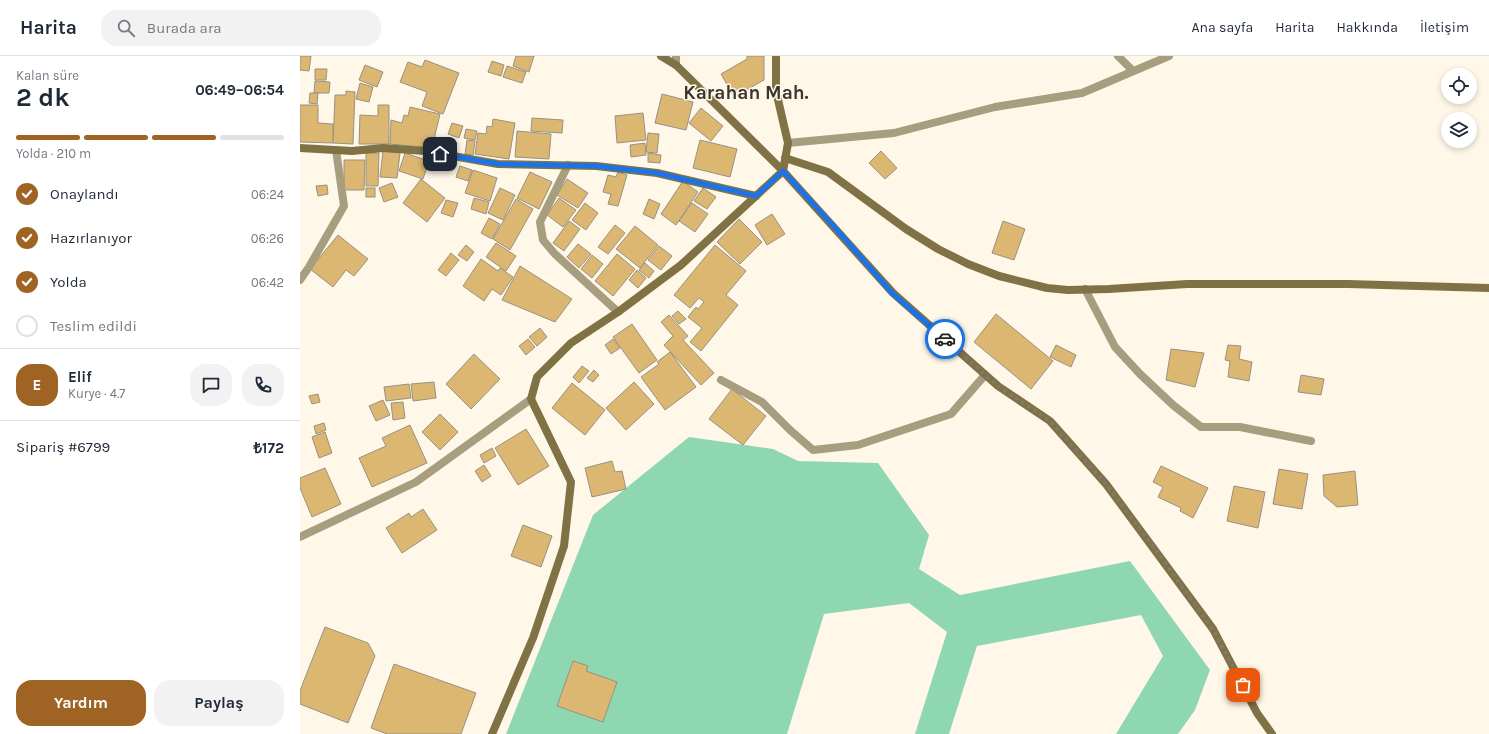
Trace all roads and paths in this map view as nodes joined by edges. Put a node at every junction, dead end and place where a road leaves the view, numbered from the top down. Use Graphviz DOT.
graph roads {
  1 [pos="661,56"];
  2 [pos="676,56"];
  3 [pos="776,56"];
  4 [pos="1118,56"];
  5 [pos="1168,56"];
  6 [pos="676,65"];
  7 [pos="1133,71"];
  8 [pos="788,143"];
  9 [pos="300,148"];
  10 [pos="336,150"];
  11 [pos="785,158"];
  12 [pos="568,165"];
  13 [pos="783,171"];
  14 [pos="756,196"];
  15 [pos="300,280"];
  16 [pos="1489,288"];
  17 [pos="1085,289"];
  18 [pos="618,312"];
  19 [pos="985,375"];
  20 [pos="721,380"];
  21 [pos="530,399"];
  22 [pos="1311,441"];
  23 [pos="300,537"];
  24 [pos="492,734"];
  25 [pos="1272,734"];
  1 -- 6 [label="street"];
  2 -- 6 [label="street"];
  3 -- 8 [label="street"];
  4 -- 7 [label="street"];
  5 -- 7 [label="street"];
  6 -- 13 [label="street"];
  7 -- 8 [label="street"];
  8 -- 11 [label="street"];
  9 -- 10 [label="street"];
  10 -- 12 [label="street"];
  10 -- 15 [label="street"];
  11 -- 13 [label="street"];
  11 -- 17 [label="street"];
  12 -- 14 [label="street"];
  12 -- 18 [label="street"];
  13 -- 14 [label="street"];
  13 -- 19 [label="street"];
  14 -- 18 [label="street"];
  16 -- 17 [label="street"];
  17 -- 22 [label="street"];
  18 -- 21 [label="street"];
  19 -- 20 [label="street"];
  19 -- 25 [label="street"];
  21 -- 23 [label="street"];
  21 -- 24 [label="street"];
}
